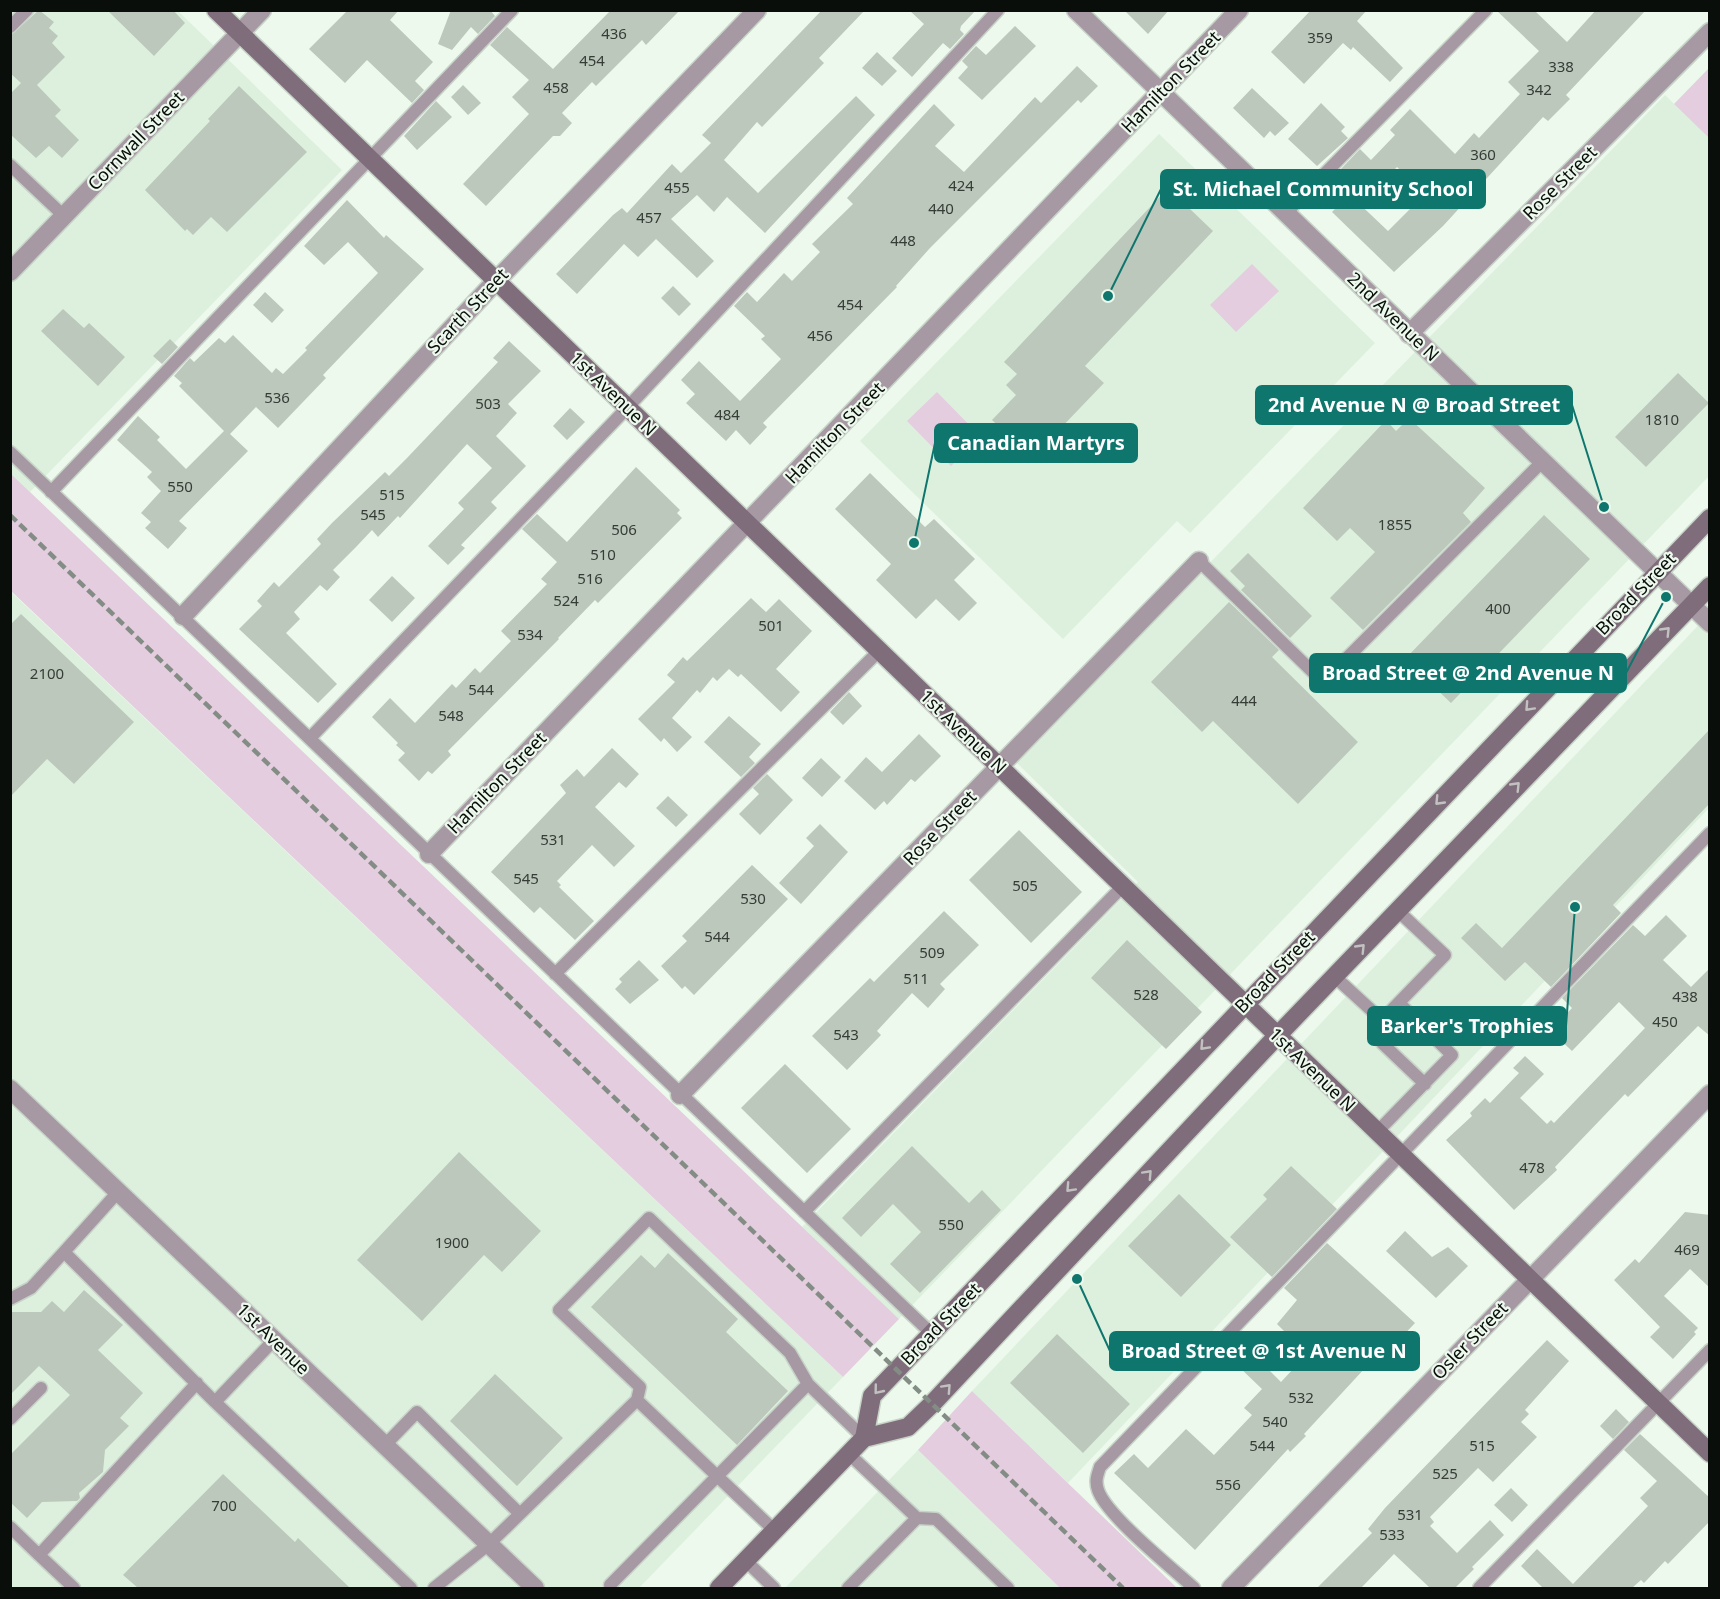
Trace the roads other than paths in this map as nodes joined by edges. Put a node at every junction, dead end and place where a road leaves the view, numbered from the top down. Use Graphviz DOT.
graph roads {
  1 [pos="27,10"];
  2 [pos="216,10"];
  3 [pos="262,10"];
  4 [pos="512,10"];
  5 [pos="757,10"];
  6 [pos="998,10"];
  7 [pos="1076,10"];
  8 [pos="1239,10"];
  9 [pos="1486,10"];
  10 [pos="10,27"];
  11 [pos="1710,32"];
  12 [pos="240,34"];
  13 [pos="1160,92"];
  14 [pos="371,160"];
  15 [pos="10,165"];
  16 [pos="1286,213"];
  17 [pos="64,216"];
  18 [pos="10,272"];
  19 [pos="496,281"];
  20 [pos="1409,334"];
  21 [pos="627,408"];
  22 [pos="10,452"];
  23 [pos="1543,461"];
  24 [pos="51,492"];
  25 [pos="1710,518"];
  26 [pos="748,525"];
  27 [pos="1199,561"];
  28 [pos="1656,573"];
  29 [pos="1710,585"];
  30 [pos="1690,605"];
  31 [pos="183,616"];
  32 [pos="1710,623"];
  33 [pos="879,651"];
  34 [pos="310,738"];
  35 [pos="1000,768"];
  36 [pos="1710,833"];
  37 [pos="429,854"];
  38 [pos="1122,887"];
  39 [pos="1397,910"];
  40 [pos="555,974"];
  41 [pos="1334,976"];
  42 [pos="1399,1003"];
  43 [pos="1244,1004"];
  44 [pos="1382,1020"];
  45 [pos="1277,1036"];
  46 [pos="1425,1084"];
  47 [pos="10,1089"];
  48 [pos="1710,1094"];
  49 [pos="680,1095"];
  50 [pos="1377,1132"];
  51 [pos="1402,1156"];
  52 [pos="118,1192"];
  53 [pos="804,1212"];
  54 [pos="64,1252"];
  55 [pos="1530,1280"];
  56 [pos="10,1299"];
  57 [pos="932,1334"];
  58 [pos="274,1340"];
  59 [pos="1710,1350"];
  60 [pos="196,1383"];
  61 [pos="808,1384"];
  62 [pos="41,1388"];
  63 [pos="637,1400"];
  64 [pos="215,1402"];
  65 [pos="1658,1404"];
  66 [pos="10,1419"];
  67 [pos="864,1438"];
  68 [pos="385,1445"];
  69 [pos="1710,1453"];
  70 [pos="849,1454"];
  71 [pos="718,1478"];
  72 [pos="519,1513"];
  73 [pos="917,1518"];
  74 [pos="10,1527"];
  75 [pos="775,1531"];
  76 [pos="489,1544"];
  77 [pos="39,1555"];
  78 [pos="746,1561"];
  79 [pos="610,1585"];
  80 [pos="74,1588"];
  81 [pos="411,1588"];
  82 [pos="434,1588"];
  83 [pos="535,1588"];
  84 [pos="719,1588"];
  85 [pos="774,1588"];
  86 [pos="848,1588"];
  87 [pos="1008,1588"];
  88 [pos="1194,1588"];
  89 [pos="1231,1588"];
  90 [pos="1479,1588"];
  1 -- 10 [label="lane"];
  2 -- 12 [label="main road, 1st Avenue N"];
  3 -- 12 [label="street, Cornwall Street"];
  4 -- 14 [label="lane"];
  5 -- 19 [label="street, Scarth Street"];
  6 -- 21 [label="lane"];
  7 -- 13 [label="street, 2nd Avenue N"];
  8 -- 13 [label="street, Hamilton Street"];
  9 -- 16 [label="lane"];
  11 -- 20 [label="street, Rose Street"];
  12 -- 14 [label="main road, 1st Avenue N"];
  12 -- 17 [label="street, Cornwall Street"];
  13 -- 16 [label="street, 2nd Avenue N"];
  13 -- 26 [label="street, Hamilton Street"];
  14 -- 19 [label="main road, 1st Avenue N"];
  14 -- 24 [label="lane"];
  15 -- 17 [label="lane"];
  16 -- 20 [label="street, 2nd Avenue N"];
  17 -- 18 [label="street, Cornwall Street"];
  19 -- 21 [label="main road, 1st Avenue N"];
  19 -- 31 [label="street, Scarth Street"];
  20 -- 23 [label="street, 2nd Avenue N"];
  21 -- 26 [label="main road, 1st Avenue N"];
  21 -- 34 [label="lane"];
  22 -- 24 [label="lane"];
  23 -- 27 [label="lane"];
  23 -- 28 [label="street, 2nd Avenue N"];
  24 -- 31 [label="lane"];
  25 -- 28 [label="main road, Broad Street"];
  26 -- 33 [label="main road, 1st Avenue N"];
  26 -- 37 [label="street, Hamilton Street"];
  27 -- 35 [label="street, Rose Street"];
  28 -- 30 [label="street, 2nd Avenue N"];
  28 -- 43 [label="main road, Broad Street, one-way"];
  29 -- 30 [label="main road"];
  30 -- 32 [label="street, 2nd Avenue N"];
  39 -- 30 [label="main road, one-way"];
  31 -- 34 [label="lane"];
  33 -- 35 [label="main road, 1st Avenue N"];
  33 -- 40 [label="lane"];
  34 -- 37 [label="lane"];
  35 -- 38 [label="main road, 1st Avenue N"];
  35 -- 49 [label="street, Rose Street"];
  36 -- 51 [label="lane"];
  37 -- 40 [label="lane"];
  38 -- 43 [label="main road, 1st Avenue N"];
  38 -- 53 [label="lane"];
  41 -- 39 [label="main road, one-way"];
  39 -- 42 [label="lane"];
  40 -- 49 [label="lane"];
  41 -- 44 [label="lane"];
  41 -- 45 [label="main road"];
  42 -- 44 [label="lane"];
  42 -- 46 [label="lane"];
  43 -- 45 [label="main road, 1st Avenue N"];
  43 -- 57 [label="main road, Broad Street, one-way"];
  44 -- 46 [label="lane"];
  45 -- 50 [label="main road, 1st Avenue N"];
  67 -- 45 [label="main road, one-way"];
  46 -- 50 [label="lane"];
  47 -- 52 [label="street, 1st Avenue"];
  48 -- 55 [label="street, Osler Street"];
  49 -- 53 [label="lane"];
  50 -- 51 [label="main road, 1st Avenue N"];
  51 -- 55 [label="main road, 1st Avenue N"];
  51 -- 88 [label="lane"];
  52 -- 54 [label="lane"];
  52 -- 58 [label="street, 1st Avenue"];
  53 -- 57 [label="lane"];
  54 -- 56 [label="lane"];
  54 -- 60 [label="lane"];
  55 -- 65 [label="main road, 1st Avenue N"];
  55 -- 89 [label="street, Osler Street"];
  57 -- 67 [label="main road, Broad Street, one-way"];
  58 -- 64 [label="lane"];
  58 -- 68 [label="street, 1st Avenue"];
  59 -- 65 [label="lane"];
  60 -- 64 [label="lane"];
  60 -- 77 [label="lane"];
  61 -- 63 [label="lane"];
  61 -- 67 [label="lane"];
  61 -- 71 [label="lane"];
  62 -- 66 [label="lane"];
  63 -- 71 [label="lane"];
  63 -- 72 [label="lane"];
  64 -- 81 [label="lane"];
  65 -- 69 [label="main road, 1st Avenue N"];
  65 -- 90 [label="lane"];
  67 -- 70 [label="main road"];
  68 -- 72 [label="lane"];
  68 -- 76 [label="street, 1st Avenue"];
  70 -- 73 [label="lane"];
  70 -- 75 [label="main road"];
  71 -- 75 [label="lane"];
  71 -- 79 [label="lane"];
  72 -- 76 [label="lane"];
  73 -- 86 [label="lane"];
  73 -- 87 [label="lane"];
  74 -- 77 [label="lane"];
  75 -- 78 [label="main road"];
  76 -- 82 [label="lane"];
  76 -- 83 [label="street, 1st Avenue"];
  77 -- 80 [label="lane"];
  78 -- 84 [label="main road"];
  78 -- 85 [label="lane"];
}
